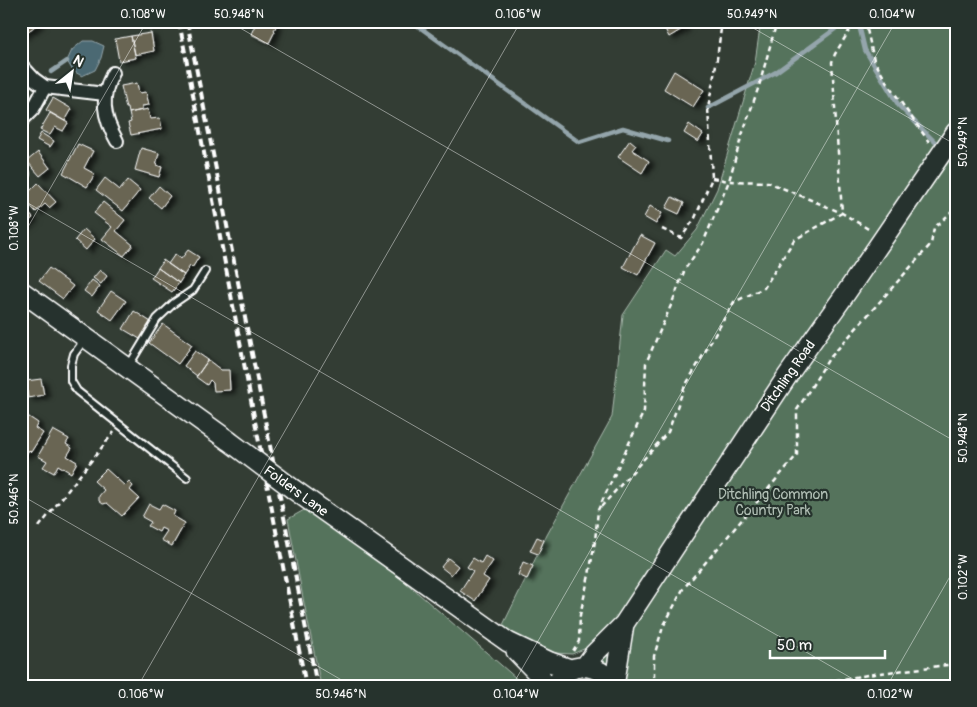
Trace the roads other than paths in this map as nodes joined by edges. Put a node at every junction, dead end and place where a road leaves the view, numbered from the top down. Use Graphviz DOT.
graph roads {
  1 [pos="21,65"];
  2 [pos="113,73"];
  3 [pos="45,87"];
  4 [pos="105,94"];
  5 [pos="21,121"];
  6 [pos="116,141"];
  7 [pos="946,146"];
  8 [pos="205,271"];
  9 [pos="21,291"];
  10 [pos="86,338"];
  11 [pos="128,368"];
  12 [pos="187,478"];
  13 [pos="624,624"];
  14 [pos="508,642"];
  15 [pos="573,667"];
  16 [pos="546,686"];
  17 [pos="556,686"];
  18 [pos="613,686"];
  1 -- 3 [label="street"];
  2 -- 4 [label="street"];
  3 -- 4 [label="street"];
  3 -- 5 [label="street"];
  4 -- 6 [label="street"];
  7 -- 13 [label="main road, Ditchling Road"];
  8 -- 11 [label="lane"];
  9 -- 10 [label="main road, Folders Lane"];
  10 -- 11 [label="main road, Folders Lane"];
  10 -- 12 [label="lane"];
  11 -- 14 [label="main road, Folders Lane, bridge"];
  13 -- 15 [label="main road, Ditchling Road"];
  13 -- 18 [label="main road, Ditchling Road"];
  14 -- 15 [label="main road, Folders Lane"];
  14 -- 16 [label="main road, Folders Lane"];
  15 -- 17 [label="main road, Ditchling Road"];
  15 -- 18 [label="main road, Folders Lane"];
}
